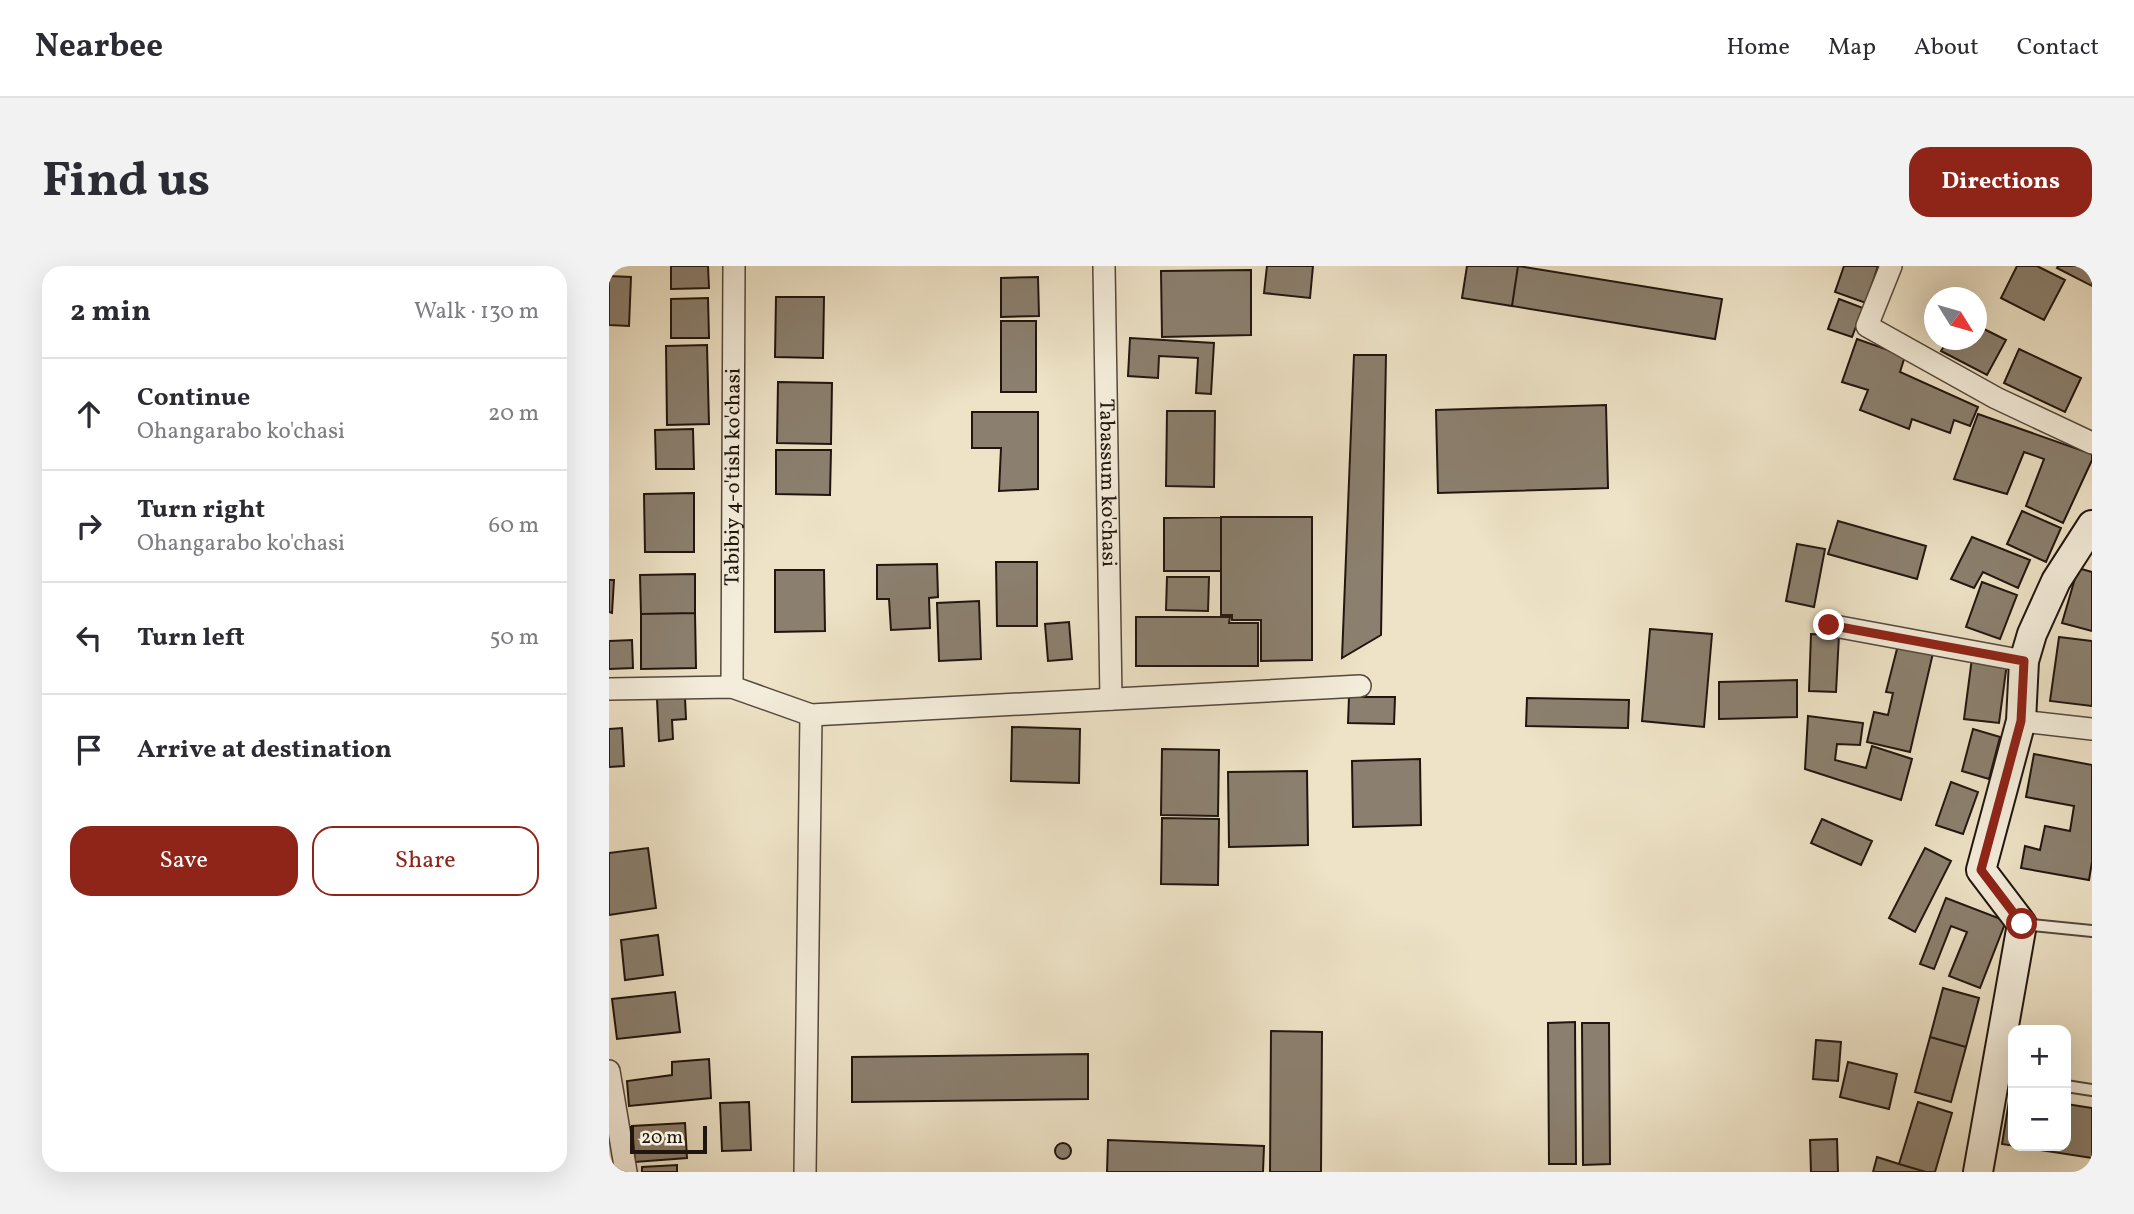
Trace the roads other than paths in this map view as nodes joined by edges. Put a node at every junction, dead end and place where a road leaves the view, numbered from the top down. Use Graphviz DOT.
graph roads {
  1 [pos="734,266"];
  2 [pos="1104,266"];
  3 [pos="1891,266"];
  4 [pos="2092,443"];
  5 [pos="2092,525"];
  6 [pos="1829,625"];
  7 [pos="2024,661"];
  8 [pos="1360,686"];
  9 [pos="732,687"];
  10 [pos="609,689"];
  11 [pos="1111,699"];
  12 [pos="811,715"];
  13 [pos="2021,721"];
  14 [pos="2092,729"];
  15 [pos="2022,924"];
  16 [pos="2092,931"];
  17 [pos="609,1072"];
  18 [pos="2071,1087"];
  19 [pos="2092,1090"];
  20 [pos="626,1172"];
  21 [pos="805,1172"];
  22 [pos="1978,1172"];
  1 -- 9 [label="street, Tabibiy 4-o'tish ko'chasi"];
  2 -- 11 [label="street, Tabassum ko'chasi"];
  3 -- 4 [label="street"];
  5 -- 7 [label="street"];
  6 -- 7 [label="street"];
  7 -- 13 [label="street"];
  8 -- 11 [label="street"];
  9 -- 10 [label="street"];
  9 -- 12 [label="street"];
  11 -- 12 [label="street"];
  12 -- 21 [label="street"];
  13 -- 14 [label="street"];
  13 -- 15 [label="street"];
  15 -- 16 [label="lane"];
  15 -- 22 [label="street"];
  17 -- 20 [label="street"];
  18 -- 19 [label="lane"];
}
